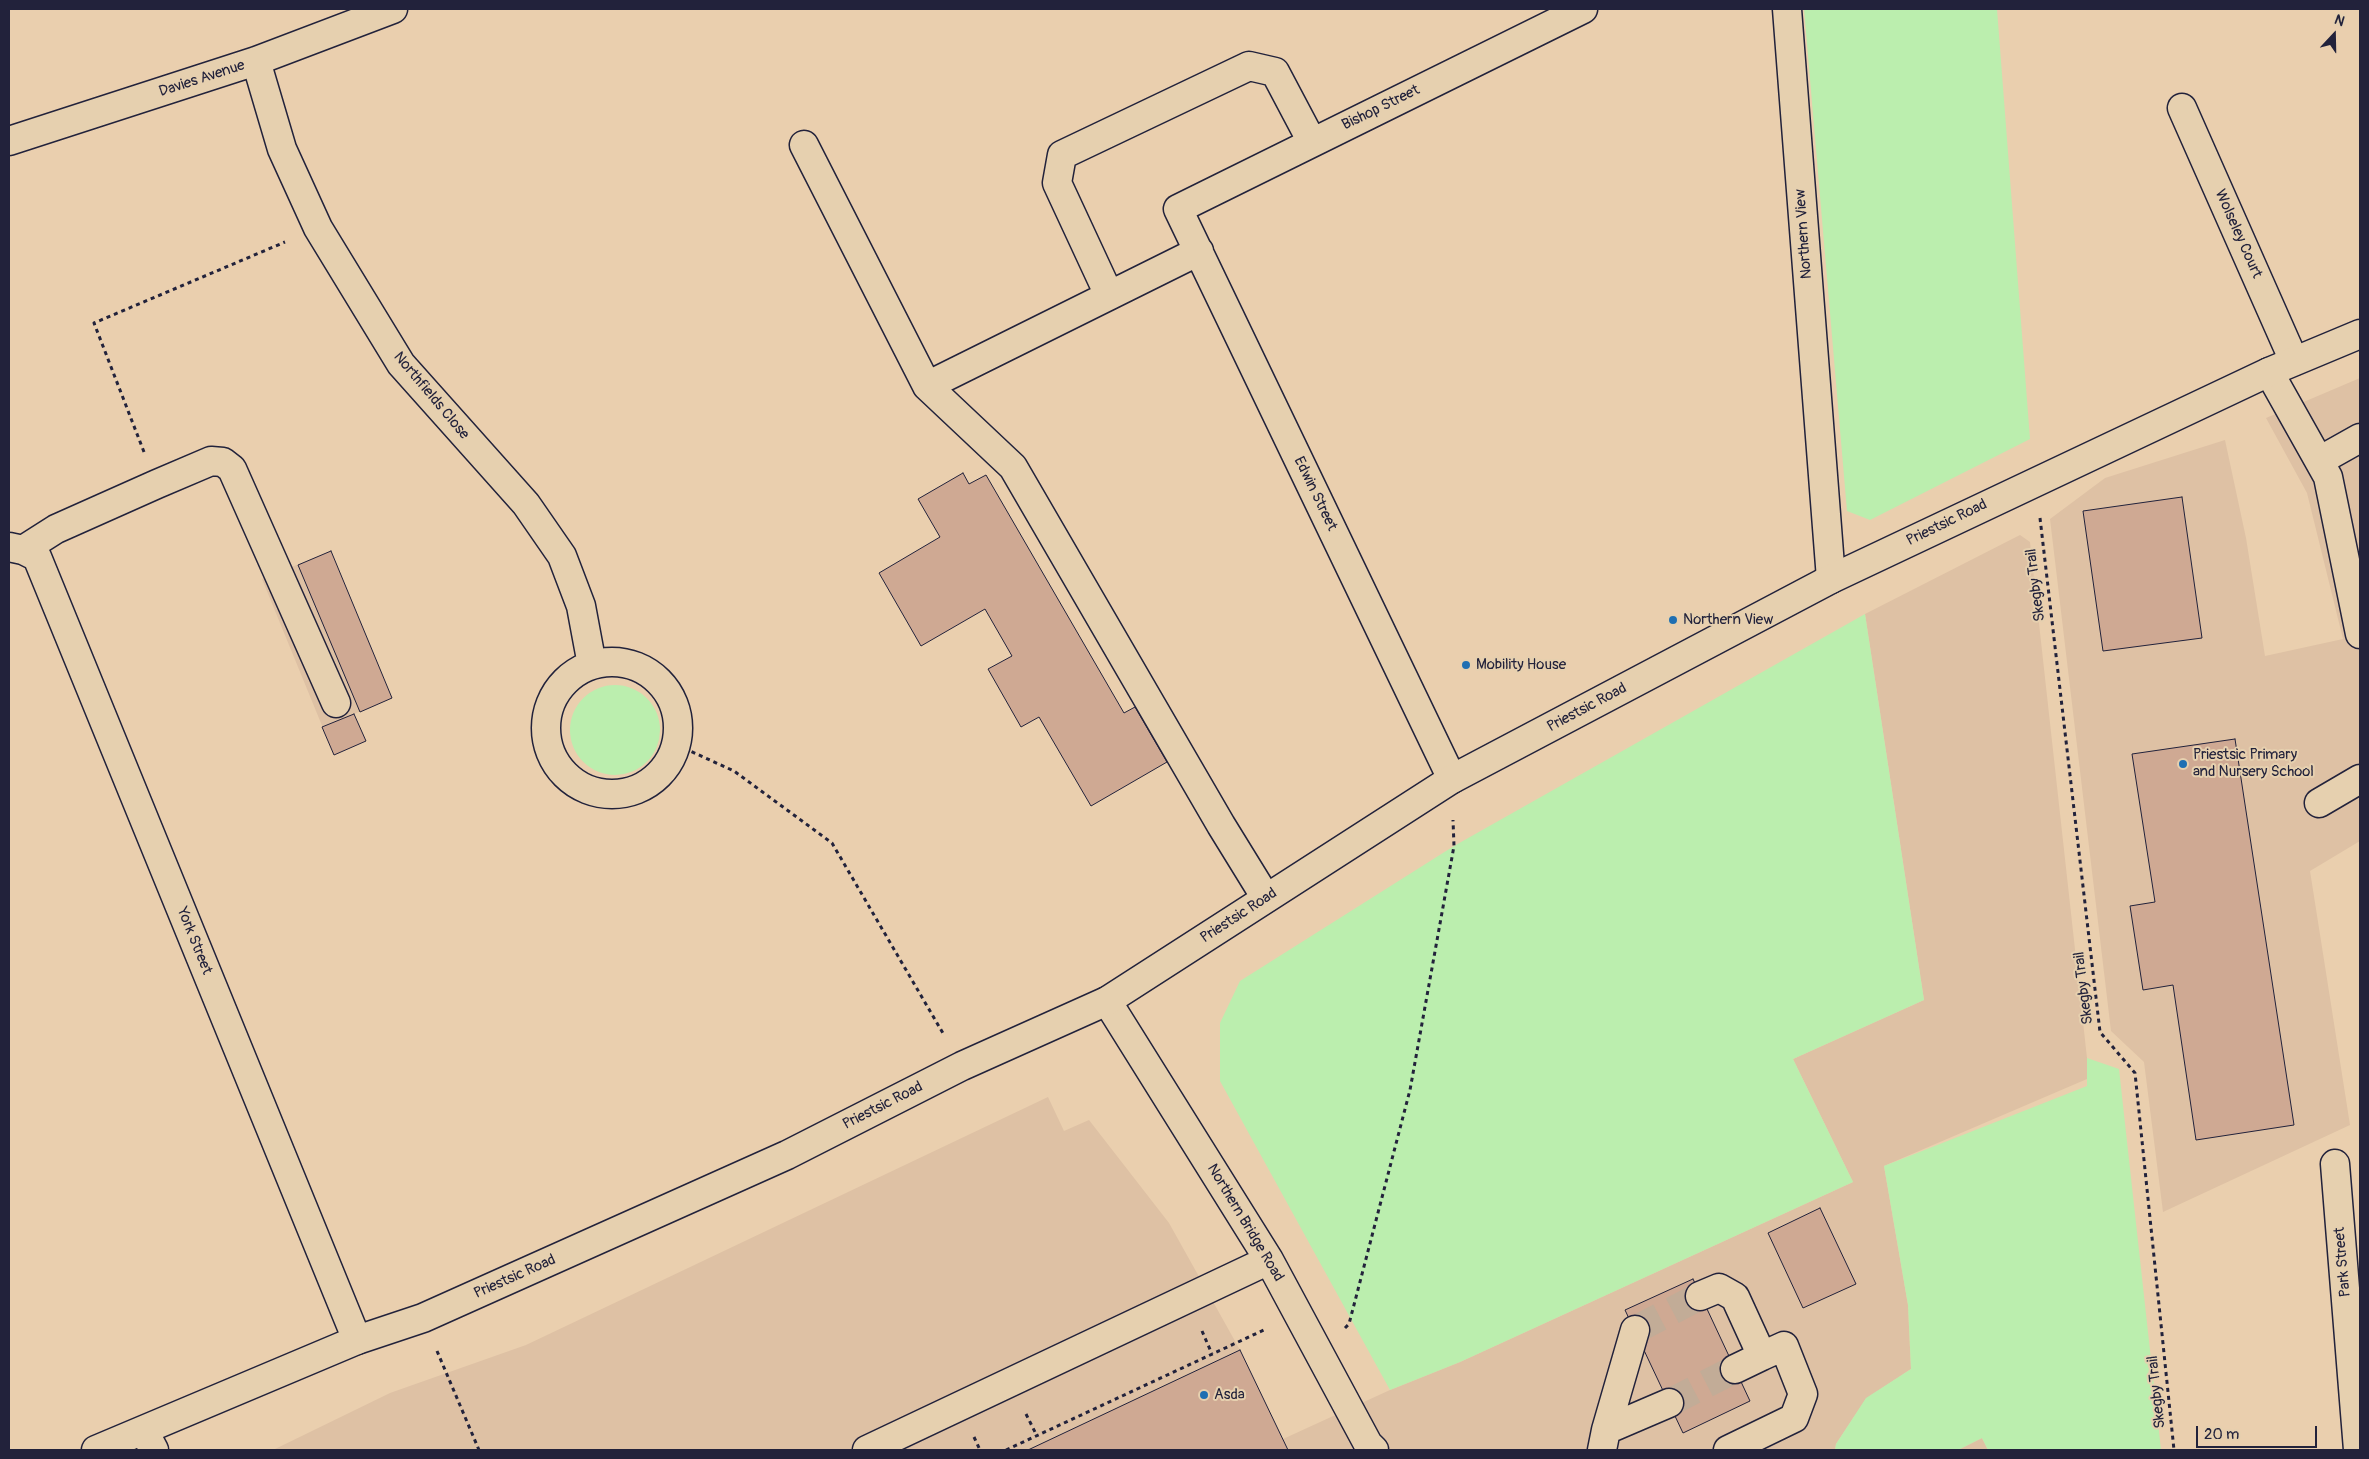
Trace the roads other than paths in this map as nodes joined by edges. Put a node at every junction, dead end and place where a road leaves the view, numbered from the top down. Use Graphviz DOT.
graph roads {
  1 [pos="1583,9"];
  2 [pos="1787,9"];
  3 [pos="388,10"];
  4 [pos="256,62"];
  5 [pos="2182,108"];
  6 [pos="9,141"];
  7 [pos="1312,142"];
  8 [pos="804,145"];
  9 [pos="1178,209"];
  10 [pos="1199,251"];
  11 [pos="1109,295"];
  12 [pos="2360,334"];
  13 [pos="2294,361"];
  14 [pos="2269,372"];
  15 [pos="927,386"];
  16 [pos="2360,438"];
  17 [pos="2319,461"];
  18 [pos="16,549"];
  19 [pos="1831,579"];
  20 [pos="2360,634"];
  21 [pos="592,665"];
  22 [pos="336,703"];
  23 [pos="1452,779"];
  24 [pos="2360,779"];
  25 [pos="2319,803"];
  26 [pos="1266,898"];
  27 [pos="1107,1000"];
  28 [pos="2335,1164"];
  29 [pos="1269,1260"];
  30 [pos="1700,1296"];
  31 [pos="1635,1330"];
  32 [pos="357,1340"];
  33 [pos="1762,1356"];
  34 [pos="1735,1369"];
  35 [pos="1669,1403"];
  36 [pos="1604,1440"];
  37 [pos="149,1441"];
  38 [pos="1771,1442"];
  39 [pos="96,1450"];
  40 [pos="867,1450"];
  41 [pos="1374,1450"];
  42 [pos="1728,1450"];
  43 [pos="2358,1450"];
  1 -- 7 [label="street, Bishop Street"];
  2 -- 19 [label="street, Northern View"];
  3 -- 4 [label="street, Davies Avenue"];
  4 -- 6 [label="street, Davies Avenue"];
  4 -- 21 [label="street, Northfields Close"];
  5 -- 13 [label="street, Wolseley Court"];
  7 -- 9 [label="street, Bishop Street"];
  7 -- 11 [label="street"];
  8 -- 15 [label="street"];
  9 -- 10 [label="street, Edwin Street"];
  10 -- 11 [label="street"];
  10 -- 23 [label="street, Edwin Street"];
  11 -- 15 [label="street"];
  12 -- 13 [label="street, Priestsic Road"];
  13 -- 14 [label="street, Priestsic Road"];
  14 -- 17 [label="street"];
  14 -- 19 [label="street, Priestsic Road"];
  15 -- 26 [label="street"];
  16 -- 17 [label="street"];
  17 -- 20 [label="street"];
  18 -- 22 [label="street"];
  18 -- 32 [label="street, York Street"];
  19 -- 23 [label="street, Priestsic Road"];
  21 -- 21 [label="street"];
  23 -- 26 [label="street, Priestsic Road"];
  24 -- 25 [label="street"];
  26 -- 27 [label="street, Priestsic Road"];
  27 -- 29 [label="street, Northern Bridge Road"];
  27 -- 32 [label="street, Priestsic Road"];
  28 -- 43 [label="street, Park Street"];
  29 -- 40 [label="street"];
  29 -- 41 [label="street, Northern Bridge Road"];
  30 -- 33 [label="street"];
  31 -- 36 [label="street"];
  32 -- 37 [label="street, Priestsic Road"];
  33 -- 34 [label="street"];
  33 -- 38 [label="street"];
  35 -- 36 [label="street"];
  37 -- 39 [label="street, Priestsic Road"];
  38 -- 42 [label="street"];
}
